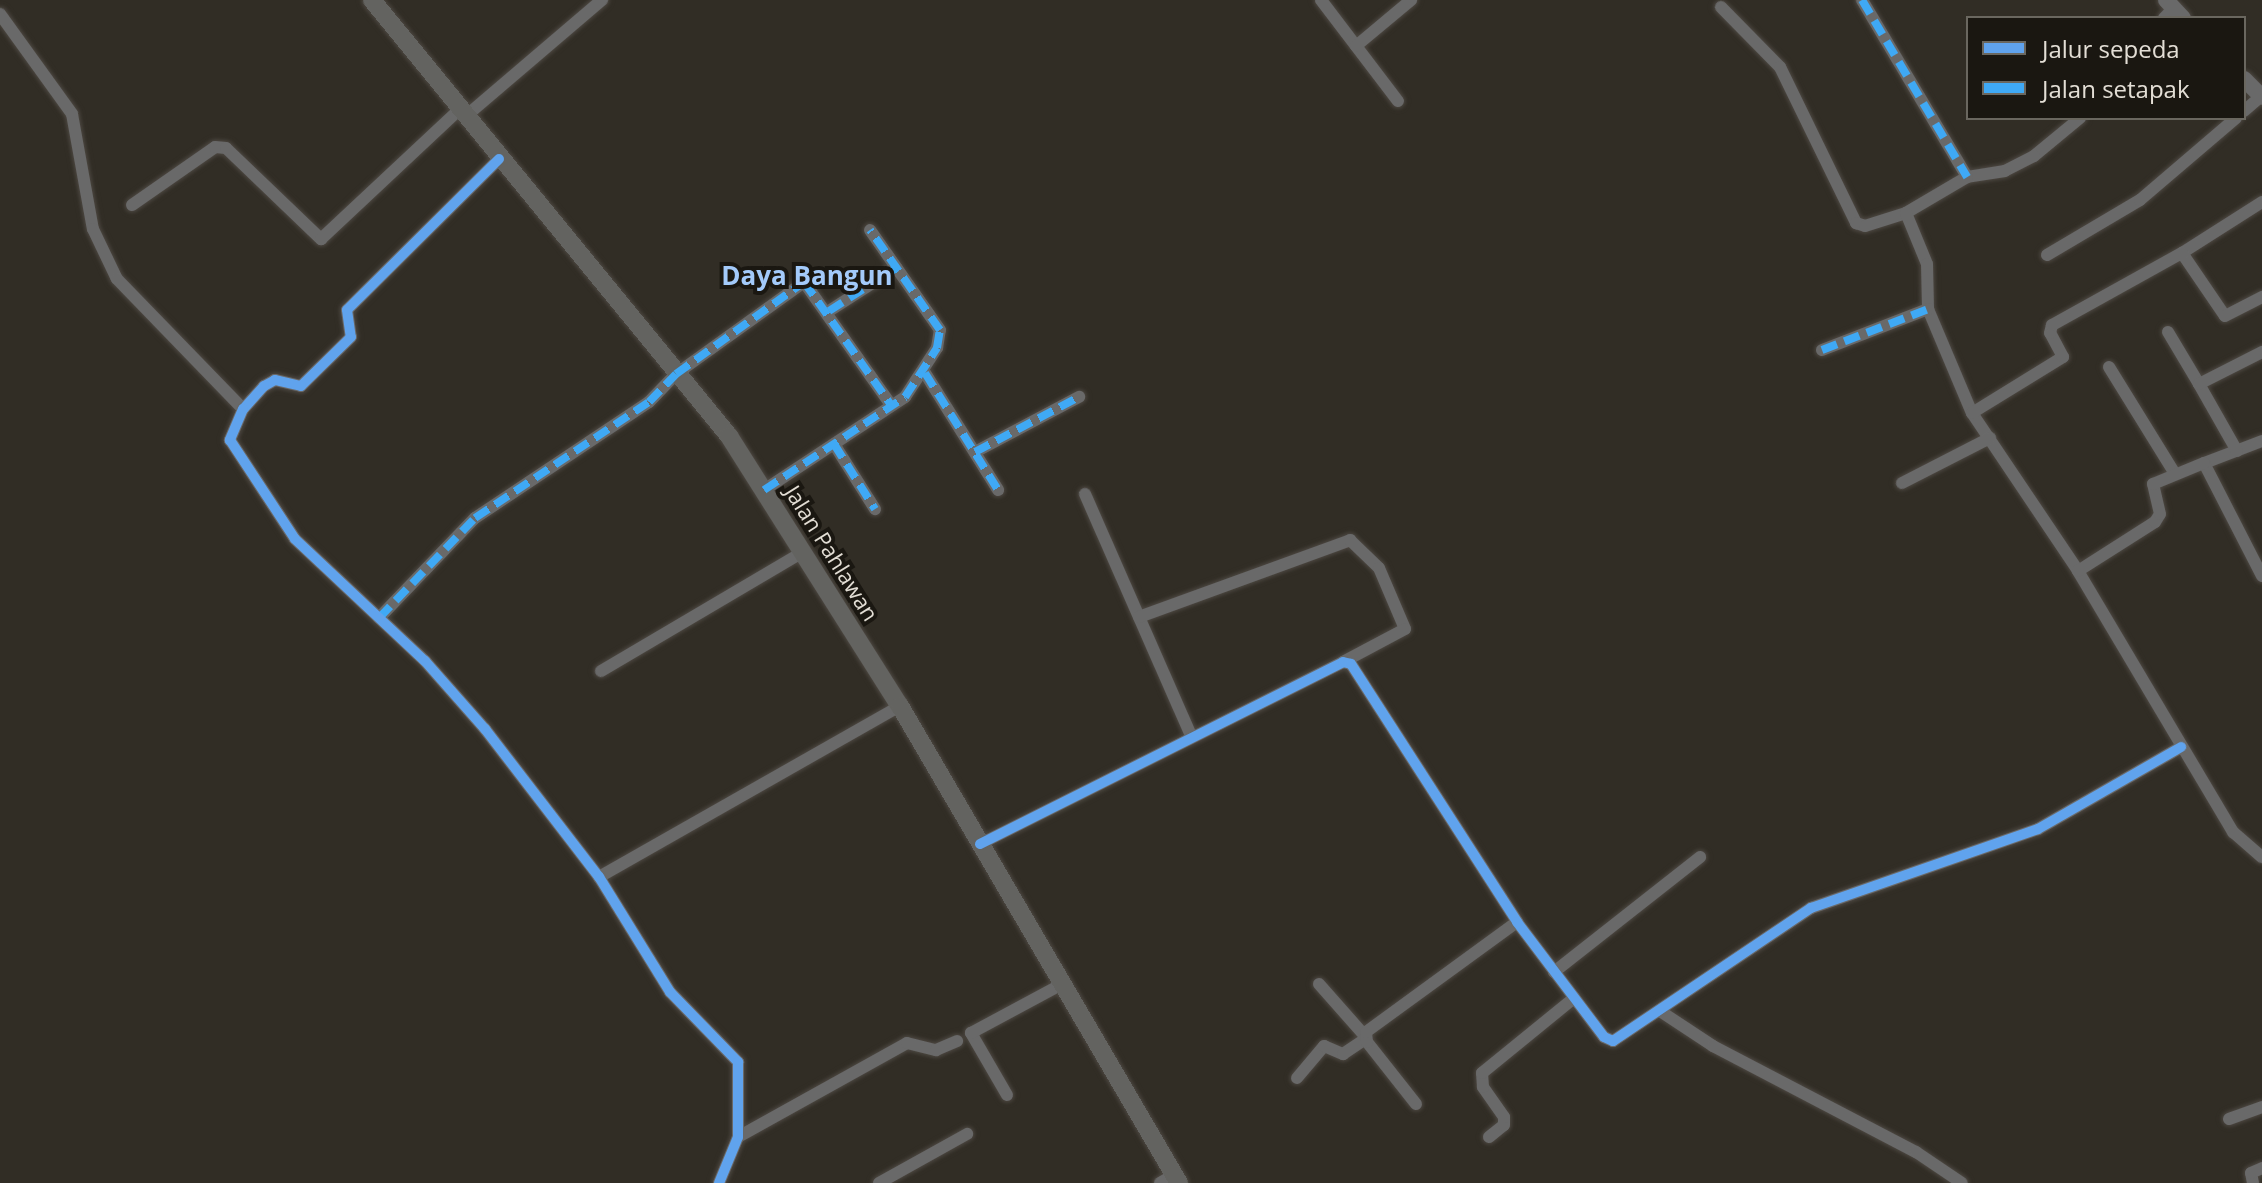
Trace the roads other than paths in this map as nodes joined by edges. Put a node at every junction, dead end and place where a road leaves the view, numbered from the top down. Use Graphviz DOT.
graph roads {
  1 [pos="372,0"];
  2 [pos="602,0"];
  3 [pos="1321,0"];
  4 [pos="1411,0"];
  5 [pos="1862,0"];
  6 [pos="1721,7"];
  7 [pos="0,14"];
  8 [pos="1356,46"];
  9 [pos="2246,81"];
  10 [pos="2262,97"];
  11 [pos="1398,101"];
  12 [pos="2246,109"];
  13 [pos="463,113"];
  14 [pos="2078,120"];
  15 [pos="2234,120"];
  16 [pos="499,159"];
  17 [pos="1967,177"];
  18 [pos="2262,202"];
  19 [pos="132,205"];
  20 [pos="1906,213"];
  21 [pos="870,230"];
  22 [pos="2182,253"];
  23 [pos="2047,255"];
  24 [pos="896,268"];
  25 [pos="2262,297"];
  26 [pos="1928,309"];
  27 [pos="829,311"];
  28 [pos="2168,332"];
  29 [pos="1822,350"];
  30 [pos="2262,352"];
  31 [pos="2109,367"];
  32 [pos="925,373"];
  33 [pos="676,374"];
  34 [pos="2199,384"];
  35 [pos="1079,397"];
  36 [pos="891,405"];
  37 [pos="243,409"];
  38 [pos="1972,413"];
  39 [pos="1990,438"];
  40 [pos="2262,441"];
  41 [pos="834,444"];
  42 [pos="2237,451"];
  43 [pos="975,452"];
  44 [pos="2204,463"];
  45 [pos="2175,474"];
  46 [pos="1902,483"];
  47 [pos="764,490"];
  48 [pos="998,490"];
  49 [pos="1085,494"];
  50 [pos="875,509"];
  51 [pos="803,552"];
  52 [pos="2078,571"];
  53 [pos="2262,576"];
  54 [pos="1139,617"];
  55 [pos="379,618"];
  56 [pos="1343,662"];
  57 [pos="601,671"];
  58 [pos="900,706"];
  59 [pos="1191,736"];
  60 [pos="2181,747"];
  61 [pos="980,844"];
  62 [pos="1700,857"];
  63 [pos="2262,857"];
  64 [pos="599,877"];
  65 [pos="1517,922"];
  66 [pos="1554,972"];
  67 [pos="1062,984"];
  68 [pos="1319,984"];
  69 [pos="1574,998"];
  70 [pos="1660,1011"];
  71 [pos="1365,1037"];
  72 [pos="957,1041"];
  73 [pos="1297,1078"];
  74 [pos="1007,1095"];
  75 [pos="1416,1104"];
  76 [pos="2262,1107"];
  77 [pos="2229,1119"];
  78 [pos="967,1134"];
  79 [pos="738,1137"];
  80 [pos="1489,1137"];
  81 [pos="2262,1168"];
  82 [pos="1171,1180"];
  83 [pos="719,1183"];
  84 [pos="879,1183"];
  85 [pos="1962,1183"];
  86 [pos="2253,1183"];
  1 -- 13 [label="main road, Jalan Pahlawan"];
  2 -- 13 [label="street"];
  3 -- 8 [label="street"];
  4 -- 8 [label="street"];
  5 -- 17 [label="street"];
  6 -- 20 [label="street"];
  7 -- 37 [label="street"];
  8 -- 11 [label="street"];
  9 -- 10 [label="street"];
  10 -- 12 [label="street"];
  13 -- 16 [label="main road, Jalan Pahlawan"];
  13 -- 19 [label="street"];
  14 -- 17 [label="street"];
  15 -- 23 [label="street"];
  16 -- 33 [label="main road, Jalan Pahlawan"];
  16 -- 37 [label="street"];
  17 -- 20 [label="street"];
  18 -- 22 [label="street"];
  20 -- 26 [label="street"];
  21 -- 24 [label="street"];
  22 -- 25 [label="street"];
  22 -- 38 [label="street"];
  24 -- 27 [label="street"];
  24 -- 32 [label="street"];
  26 -- 29 [label="street"];
  26 -- 38 [label="street"];
  27 -- 33 [label="street"];
  27 -- 36 [label="street"];
  28 -- 34 [label="street"];
  30 -- 34 [label="street"];
  31 -- 45 [label="street"];
  32 -- 36 [label="street"];
  32 -- 43 [label="street"];
  33 -- 47 [label="main road, Jalan Pahlawan"];
  33 -- 55 [label="street"];
  34 -- 42 [label="street"];
  35 -- 43 [label="street"];
  36 -- 41 [label="street"];
  37 -- 55 [label="street"];
  38 -- 39 [label="street"];
  39 -- 46 [label="street"];
  39 -- 52 [label="street"];
  40 -- 42 [label="street"];
  41 -- 47 [label="street"];
  41 -- 50 [label="street"];
  42 -- 44 [label="street"];
  43 -- 48 [label="street"];
  44 -- 45 [label="street"];
  44 -- 53 [label="street"];
  45 -- 52 [label="street"];
  47 -- 51 [label="main road, Jalan Pahlawan"];
  49 -- 54 [label="street"];
  51 -- 57 [label="street"];
  51 -- 58 [label="main road, Jalan Pahlawan"];
  52 -- 60 [label="street"];
  54 -- 56 [label="street"];
  54 -- 59 [label="street"];
  55 -- 64 [label="street"];
  56 -- 59 [label="street"];
  56 -- 65 [label="street"];
  58 -- 61 [label="main road, Jalan Pahlawan"];
  58 -- 64 [label="street"];
  59 -- 61 [label="street"];
  60 -- 63 [label="street"];
  60 -- 70 [label="street"];
  61 -- 67 [label="main road, Jalan Pahlawan"];
  62 -- 66 [label="street"];
  64 -- 79 [label="street"];
  65 -- 66 [label="street"];
  65 -- 71 [label="street"];
  66 -- 69 [label="street"];
  67 -- 74 [label="street"];
  67 -- 82 [label="main road, Jalan Pahlawan"];
  68 -- 71 [label="street"];
  69 -- 70 [label="street"];
  69 -- 80 [label="street"];
  70 -- 85 [label="street"];
  71 -- 73 [label="street"];
  71 -- 75 [label="street"];
  72 -- 79 [label="street"];
  76 -- 77 [label="street"];
  78 -- 84 [label="street"];
  79 -- 83 [label="street"];
  81 -- 86 [label="street"];
}
